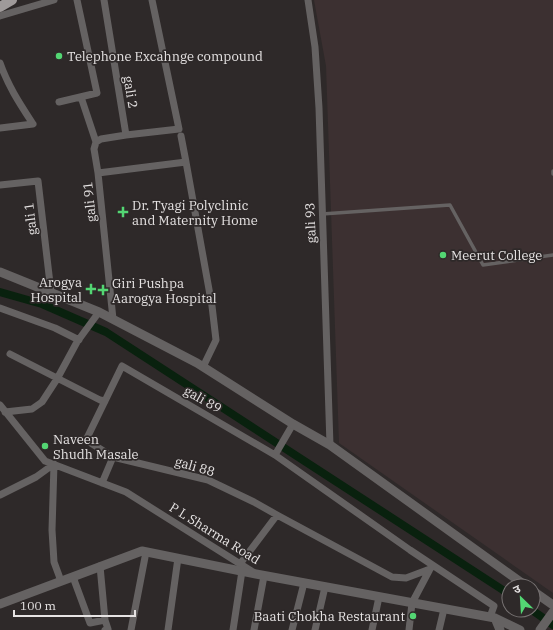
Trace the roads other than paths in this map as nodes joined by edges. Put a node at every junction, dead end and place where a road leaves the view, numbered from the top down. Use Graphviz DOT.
graph roads {
  1 [pos="10,0"];
  2 [pos="54,0"];
  3 [pos="77,0"];
  4 [pos="104,0"];
  5 [pos="152,0"];
  6 [pos="308,0"];
  7 [pos="0,7"];
  8 [pos="0,16"];
  9 [pos="0,63"];
  10 [pos="81,97"];
  11 [pos="59,102"];
  12 [pos="0,128"];
  13 [pos="180,132"];
  14 [pos="126,135"];
  15 [pos="95,145"];
  16 [pos="186,162"];
  17 [pos="98,173"];
  18 [pos="0,185"];
  19 [pos="322,214"];
  20 [pos="553,255"];
  21 [pos="0,272"];
  22 [pos="51,292"];
  23 [pos="0,308"];
  24 [pos="98,313"];
  25 [pos="113,319"];
  26 [pos="79,340"];
  27 [pos="10,354"];
  28 [pos="203,367"];
  29 [pos="57,378"];
  30 [pos="105,401"];
  31 [pos="0,405"];
  32 [pos="5,412"];
  33 [pos="293,424"];
  34 [pos="330,445"];
  35 [pos="274,455"];
  36 [pos="113,457"];
  37 [pos="54,464"];
  38 [pos="102,482"];
  39 [pos="0,495"];
  40 [pos="277,515"];
  41 [pos="146,552"];
  42 [pos="178,558"];
  43 [pos="100,566"];
  44 [pos="241,568"];
  45 [pos="260,575"];
  46 [pos="73,577"];
  47 [pos="515,578"];
  48 [pos="61,581"];
  49 [pos="304,583"];
  50 [pos="325,587"];
  51 [pos="379,597"];
  52 [pos="541,597"];
  53 [pos="412,603"];
  54 [pos="0,604"];
  55 [pos="553,605"];
  56 [pos="444,609"];
  57 [pos="552,614"];
  58 [pos="492,618"];
  59 [pos="105,620"];
  60 [pos="542,628"];
  61 [pos="105,630"];
  62 [pos="131,630"];
  63 [pos="168,630"];
  64 [pos="233,630"];
  65 [pos="254,630"];
  66 [pos="292,630"];
  67 [pos="315,630"];
  68 [pos="372,630"];
  69 [pos="409,630"];
  70 [pos="439,630"];
  71 [pos="500,630"];
  72 [pos="520,630"];
  1 -- 7 [label="main road"];
  2 -- 8 [label="street"];
  3 -- 10 [label="street"];
  4 -- 14 [label="street, gali 2"];
  5 -- 13 [label="street"];
  6 -- 19 [label="street, gali 93"];
  9 -- 12 [label="street"];
  10 -- 11 [label="street"];
  10 -- 15 [label="street"];
  13 -- 14 [label="street"];
  13 -- 16 [label="street"];
  14 -- 15 [label="street"];
  15 -- 17 [label="street"];
  16 -- 17 [label="street, gali 91"];
  16 -- 28 [label="street"];
  17 -- 25 [label="street, gali 91"];
  18 -- 22 [label="street, gali 1"];
  19 -- 20 [label="lane"];
  19 -- 34 [label="street, gali 93"];
  21 -- 22 [label="street"];
  22 -- 24 [label="street"];
  23 -- 26 [label="street"];
  24 -- 25 [label="street"];
  24 -- 26 [label="street"];
  25 -- 28 [label="street"];
  26 -- 29 [label="street"];
  27 -- 29 [label="street"];
  28 -- 33 [label="street"];
  29 -- 30 [label="street"];
  29 -- 32 [label="street"];
  30 -- 35 [label="street, gali 89"];
  30 -- 36 [label="street, gali 88"];
  31 -- 32 [label="street, P L Sharma Road"];
  32 -- 37 [label="street, P L Sharma Road"];
  33 -- 34 [label="street"];
  33 -- 35 [label="street"];
  34 -- 47 [label="street"];
  35 -- 58 [label="street"];
  36 -- 38 [label="street"];
  36 -- 40 [label="street, gali 88"];
  37 -- 38 [label="street, P L Sharma Road"];
  37 -- 39 [label="street"];
  37 -- 48 [label="street"];
  38 -- 44 [label="street, P L Sharma Road"];
  40 -- 44 [label="street"];
  40 -- 53 [label="street, gali 88"];
  41 -- 42 [label="street, P L Sharma Road"];
  41 -- 43 [label="street"];
  41 -- 62 [label="street"];
  42 -- 44 [label="street, P L Sharma Road"];
  42 -- 63 [label="street"];
  43 -- 46 [label="street"];
  43 -- 59 [label="street"];
  44 -- 45 [label="street, P L Sharma Road"];
  44 -- 64 [label="street"];
  45 -- 49 [label="street, P L Sharma Road"];
  45 -- 65 [label="street"];
  46 -- 48 [label="street"];
  46 -- 59 [label="street"];
  48 -- 54 [label="street"];
  49 -- 50 [label="street, P L Sharma Road"];
  49 -- 66 [label="street"];
  50 -- 51 [label="street, P L Sharma Road"];
  50 -- 67 [label="street"];
  51 -- 53 [label="street, P L Sharma Road"];
  51 -- 68 [label="street"];
  52 -- 55 [label="street"];
  53 -- 56 [label="street, P L Sharma Road"];
  53 -- 69 [label="street"];
  56 -- 58 [label="street, P L Sharma Road"];
  56 -- 70 [label="street"];
  57 -- 60 [label="street"];
  58 -- 71 [label="street"];
  58 -- 72 [label="street, P L Sharma Road"];
  59 -- 61 [label="street"];
}
